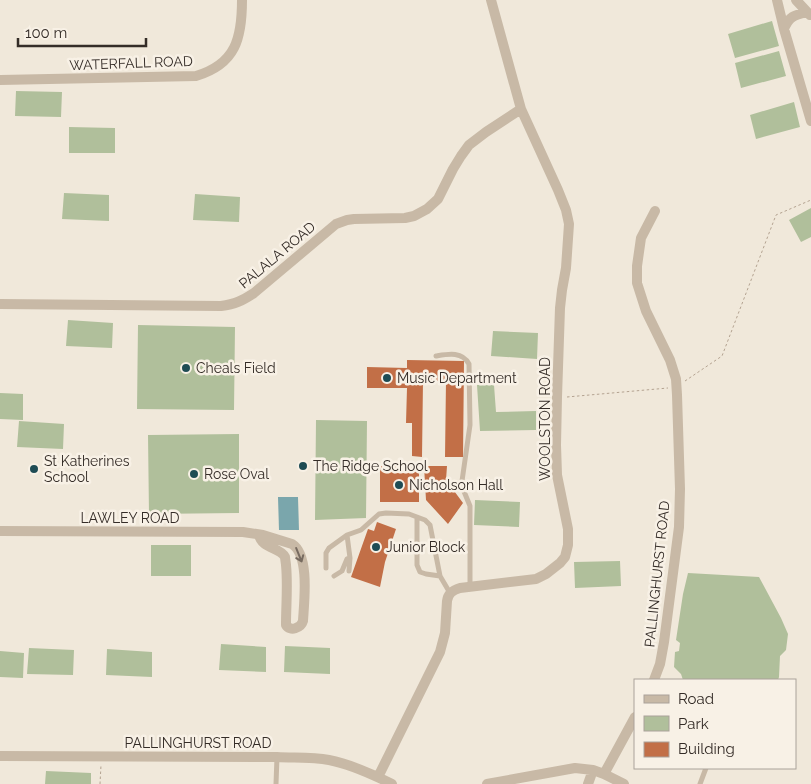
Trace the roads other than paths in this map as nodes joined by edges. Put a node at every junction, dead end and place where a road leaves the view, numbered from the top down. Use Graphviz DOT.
graph roads {
  1 [pos="242,0"];
  2 [pos="491,0"];
  3 [pos="777,0"];
  4 [pos="796,0"];
  5 [pos="809,14"];
  6 [pos="784,29"];
  7 [pos="0,80"];
  8 [pos="521,109"];
  9 [pos="811,121"];
  10 [pos="655,211"];
  11 [pos="0,304"];
  12 [pos="436,356"];
  13 [pos="417,517"];
  14 [pos="0,531"];
  15 [pos="259,535"];
  16 [pos="347,535"];
  17 [pos="350,558"];
  18 [pos="326,568"];
  19 [pos="349,571"];
  20 [pos="334,576"];
  21 [pos="440,576"];
  22 [pos="470,586"];
  23 [pos="450,593"];
  24 [pos="654,679"];
  25 [pos="634,719"];
  26 [pos="0,756"];
  27 [pos="277,757"];
  28 [pos="706,769"];
  29 [pos="593,770"];
  30 [pos="604,774"];
  31 [pos="378,777"];
  32 [pos="276,784"];
  33 [pos="392,784"];
  34 [pos="487,784"];
  35 [pos="588,784"];
  36 [pos="624,784"];
  37 [pos="700,784"];
  1 -- 7 [label="street, WATERFALL ROAD"];
  2 -- 8 [label="street, WOOLSTON ROAD"];
  3 -- 6 [label="street"];
  4 -- 5 [label="street"];
  5 -- 6 [label="street"];
  6 -- 9 [label="street"];
  8 -- 11 [label="street, PALALA ROAD"];
  8 -- 22 [label="street, WOOLSTON ROAD"];
  10 -- 24 [label="street, PALLINGHURST ROAD"];
  12 -- 22 [label="lane"];
  13 -- 16 [label="lane"];
  13 -- 21 [label="lane"];
  13 -- 21 [label="lane"];
  14 -- 15 [label="street, LAWLEY ROAD"];
  15 -- 15 [label="street, LAWLEY ROAD, one-way"];
  16 -- 17 [label="lane"];
  16 -- 18 [label="lane"];
  17 -- 19 [label="lane"];
  17 -- 20 [label="lane"];
  21 -- 23 [label="lane"];
  22 -- 23 [label="street, WOOLSTON ROAD"];
  23 -- 31 [label="street"];
  25 -- 30 [label="street"];
  26 -- 27 [label="street, PALLINGHURST ROAD"];
  27 -- 31 [label="street, PALLINGHURST ROAD"];
  27 -- 32 [label="lane"];
  28 -- 37 [label="lane"];
  29 -- 30 [label="street"];
  29 -- 34 [label="street"];
  29 -- 35 [label="street"];
  30 -- 36 [label="street"];
  31 -- 33 [label="street, PALLINGHURST ROAD"];
}
